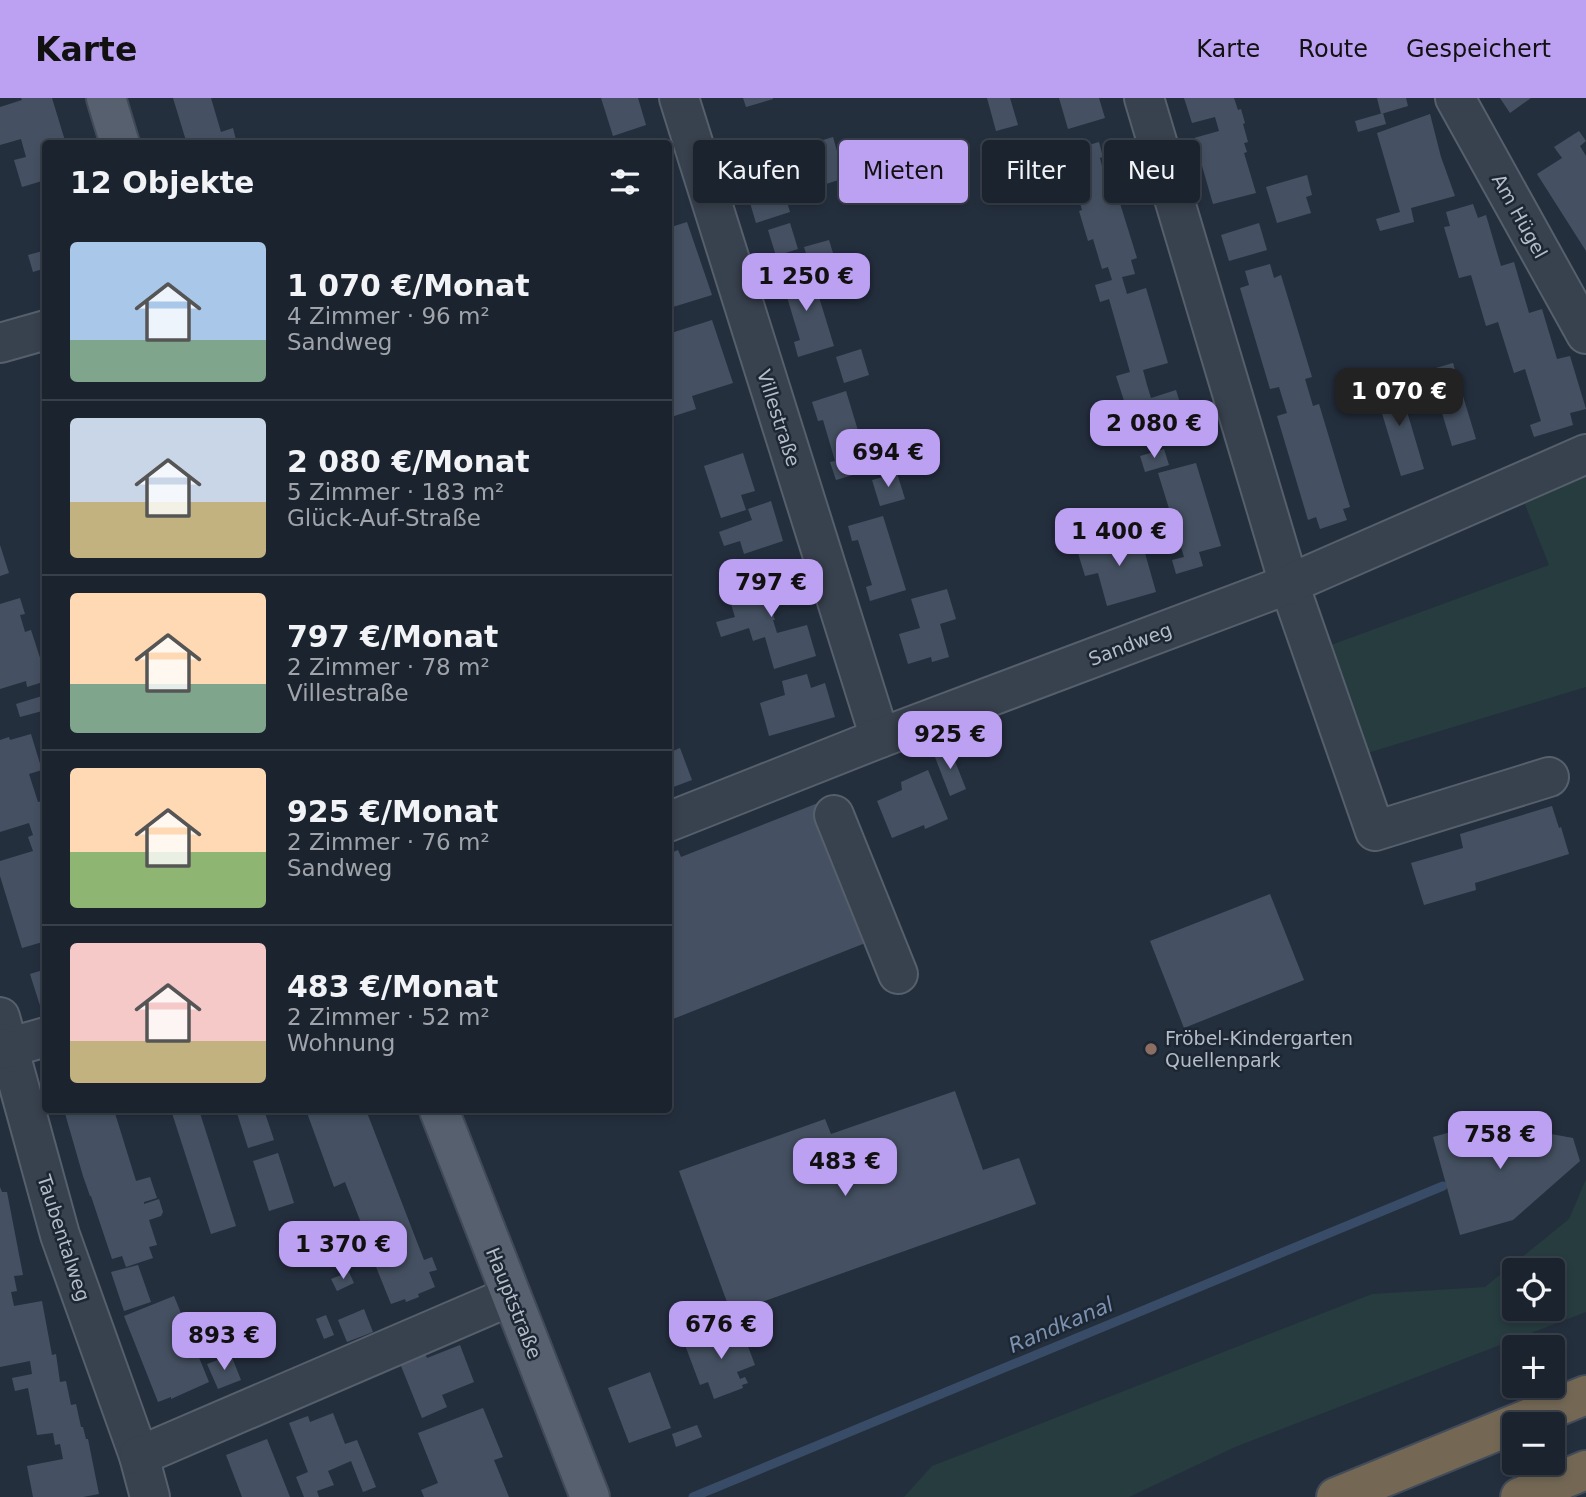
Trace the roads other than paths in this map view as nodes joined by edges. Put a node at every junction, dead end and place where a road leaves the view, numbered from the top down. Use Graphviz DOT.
graph roads {
  1 [pos="106,98"];
  2 [pos="679,98"];
  3 [pos="1144,98"];
  4 [pos="1455,98"];
  5 [pos="119,140"];
  6 [pos="42,331"];
  7 [pos="1586,334"];
  8 [pos="0,343"];
  9 [pos="1586,454"];
  10 [pos="1289,584"];
  11 [pos="880,738"];
  12 [pos="1549,777"];
  13 [pos="834,816"];
  14 [pos="672,820"];
  15 [pos="898,974"];
  16 [pos="42,1037"];
  17 [pos="3,1038"];
  18 [pos="440,1113"];
  19 [pos="511,1296"];
  20 [pos="1586,1395"];
  21 [pos="139,1456"];
  22 [pos="1586,1470"];
  23 [pos="150,1497"];
  24 [pos="590,1497"];
  25 [pos="1336,1497"];
  26 [pos="1520,1497"];
  1 -- 5 [label="main road"];
  2 -- 11 [label="street, Villestraße"];
  3 -- 10 [label="street"];
  4 -- 7 [label="street, Am Hügel"];
  6 -- 8 [label="street"];
  9 -- 10 [label="street, Sandweg"];
  10 -- 11 [label="street, Sandweg"];
  10 -- 12 [label="street"];
  11 -- 14 [label="street, Sandweg"];
  13 -- 15 [label="street"];
  16 -- 17 [label="street"];
  17 -- 21 [label="street, Taubentalweg"];
  18 -- 19 [label="main road, Hauptstraße"];
  19 -- 21 [label="street"];
  19 -- 24 [label="main road, Hauptstraße"];
  20 -- 25 [label="highway"];
  21 -- 23 [label="street, Taubentalweg"];
  22 -- 26 [label="highway"];
}
